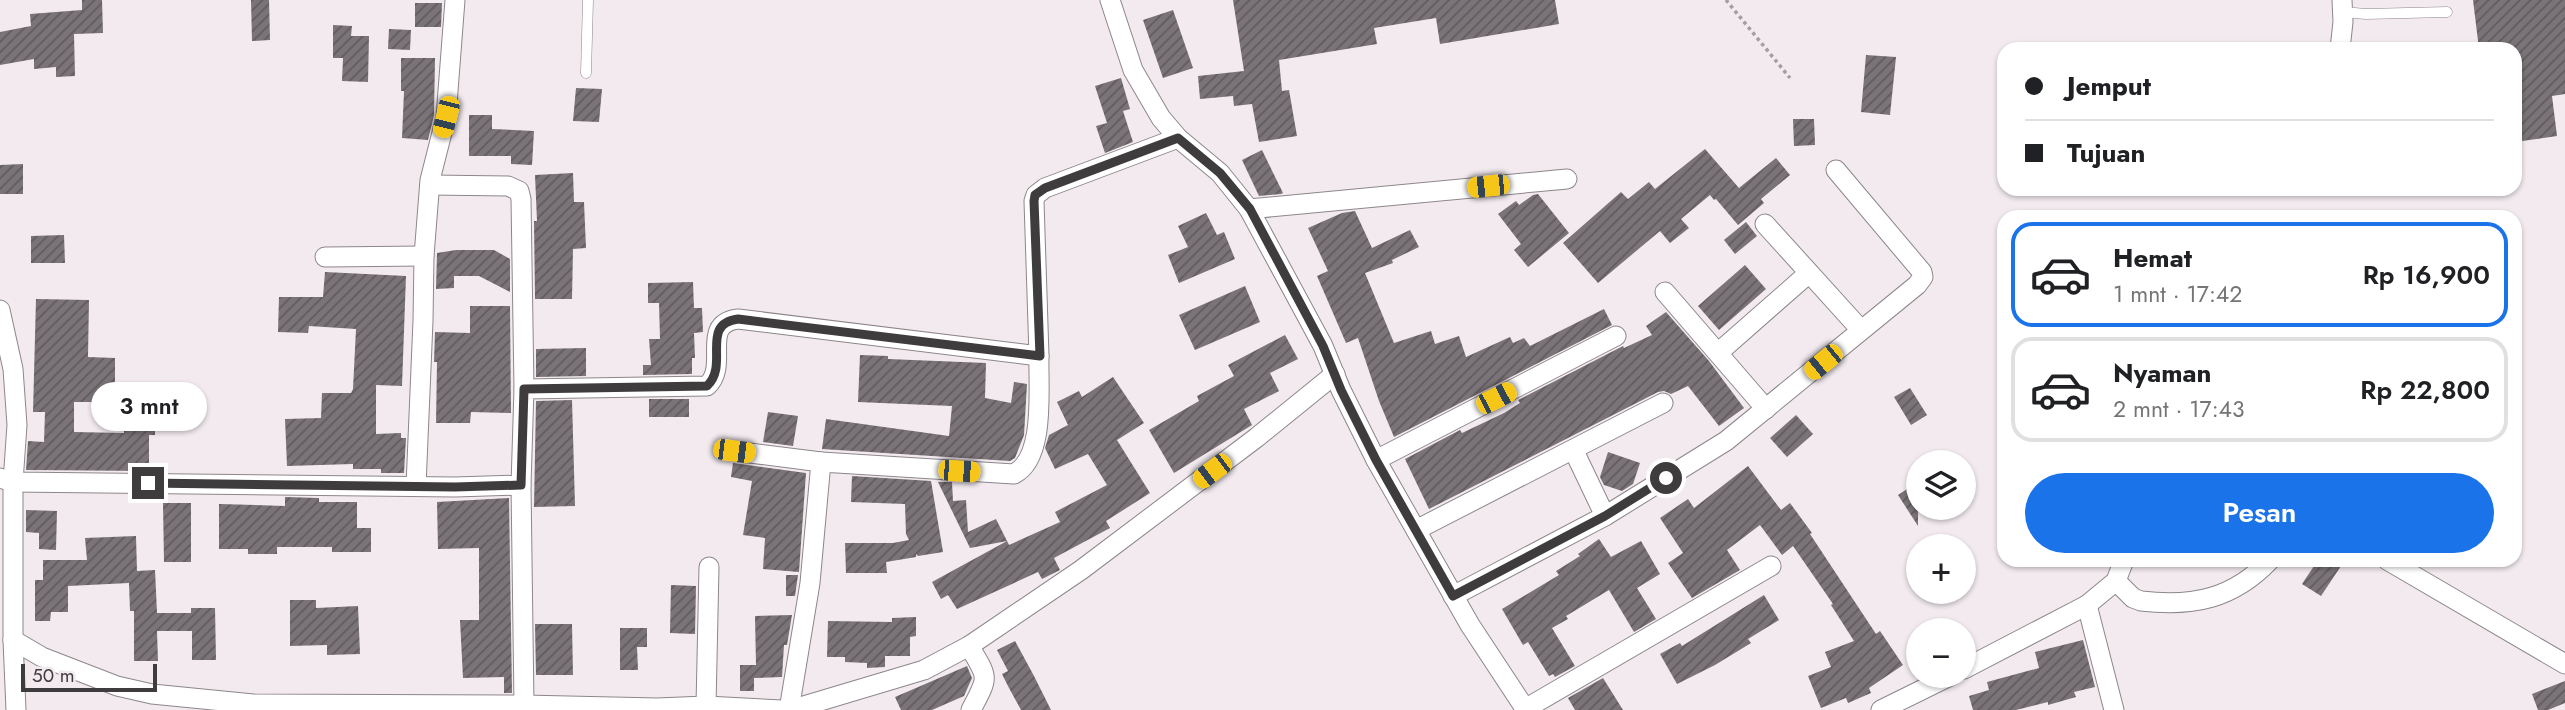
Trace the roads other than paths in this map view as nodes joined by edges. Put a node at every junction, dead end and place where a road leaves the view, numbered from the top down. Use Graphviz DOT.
graph roads {
  1 [pos="455,0"];
  2 [pos="587,0"];
  3 [pos="1110,0"];
  4 [pos="2343,6"];
  5 [pos="2447,12"];
  6 [pos="2340,42"];
  7 [pos="586,73"];
  8 [pos="1178,138"];
  9 [pos="1836,170"];
  10 [pos="1567,179"];
  11 [pos="430,185"];
  12 [pos="1250,209"];
  13 [pos="1765,224"];
  14 [pos="424,256"];
  15 [pos="325,257"];
  16 [pos="1809,272"];
  17 [pos="1665,292"];
  18 [pos="0,310"];
  19 [pos="1861,330"];
  20 [pos="1616,337"];
  21 [pos="1719,352"];
  22 [pos="1040,356"];
  23 [pos="1335,374"];
  24 [pos="524,389"];
  25 [pos="1663,403"];
  26 [pos="1766,409"];
  27 [pos="734,451"];
  28 [pos="1574,451"];
  29 [pos="1376,460"];
  30 [pos="821,462"];
  31 [pos="7,480"];
  32 [pos="521,485"];
  33 [pos="416,486"];
  34 [pos="1605,516"];
  35 [pos="1416,530"];
  36 [pos="1771,566"];
  37 [pos="709,567"];
  38 [pos="2121,567"];
  39 [pos="2262,567"];
  40 [pos="2399,567"];
  41 [pos="2116,581"];
  42 [pos="1453,596"];
  43 [pos="2087,605"];
  44 [pos="13,640"];
  45 [pos="969,646"];
  46 [pos="1976,663"];
  47 [pos="2565,664"];
  48 [pos="1926,688"];
  49 [pos="524,705"];
  50 [pos="706,706"];
  51 [pos="437,707"];
  52 [pos="657,709"];
  53 [pos="1526,709"];
  54 [pos="16,710"];
  55 [pos="782,710"];
  56 [pos="790,710"];
  57 [pos="971,710"];
  58 [pos="1881,710"];
  59 [pos="2114,710"];
  1 -- 11 [label="street"];
  2 -- 7 [label="lane"];
  3 -- 8 [label="street"];
  4 -- 5 [label="lane"];
  4 -- 6 [label="street"];
  8 -- 12 [label="street"];
  8 -- 22 [label="street"];
  9 -- 19 [label="street"];
  10 -- 12 [label="street"];
  11 -- 14 [label="street"];
  11 -- 24 [label="street"];
  12 -- 23 [label="street"];
  13 -- 16 [label="street"];
  14 -- 15 [label="street"];
  14 -- 33 [label="street"];
  16 -- 19 [label="street"];
  16 -- 21 [label="street"];
  17 -- 21 [label="street"];
  18 -- 31 [label="street"];
  19 -- 26 [label="street"];
  20 -- 29 [label="street"];
  21 -- 26 [label="street"];
  22 -- 24 [label="street"];
  22 -- 30 [label="street"];
  23 -- 29 [label="street"];
  23 -- 45 [label="street"];
  24 -- 32 [label="street"];
  25 -- 28 [label="street"];
  26 -- 34 [label="street"];
  27 -- 30 [label="street"];
  28 -- 34 [label="street"];
  28 -- 35 [label="street"];
  29 -- 35 [label="street"];
  30 -- 56 [label="street"];
  31 -- 33 [label="street"];
  31 -- 44 [label="street"];
  32 -- 33 [label="street"];
  32 -- 49 [label="street"];
  34 -- 42 [label="street"];
  35 -- 42 [label="street"];
  36 -- 53 [label="street"];
  37 -- 50 [label="street"];
  38 -- 41 [label="street"];
  39 -- 41 [label="street"];
  40 -- 47 [label="street"];
  41 -- 43 [label="street"];
  42 -- 53 [label="street"];
  43 -- 46 [label="street"];
  43 -- 59 [label="street"];
  44 -- 51 [label="street"];
  44 -- 54 [label="street"];
  45 -- 56 [label="street"];
  45 -- 57 [label="street"];
  48 -- 58 [label="street"];
  49 -- 51 [label="street"];
  49 -- 52 [label="street"];
  50 -- 52 [label="street"];
  50 -- 55 [label="street"];
}
